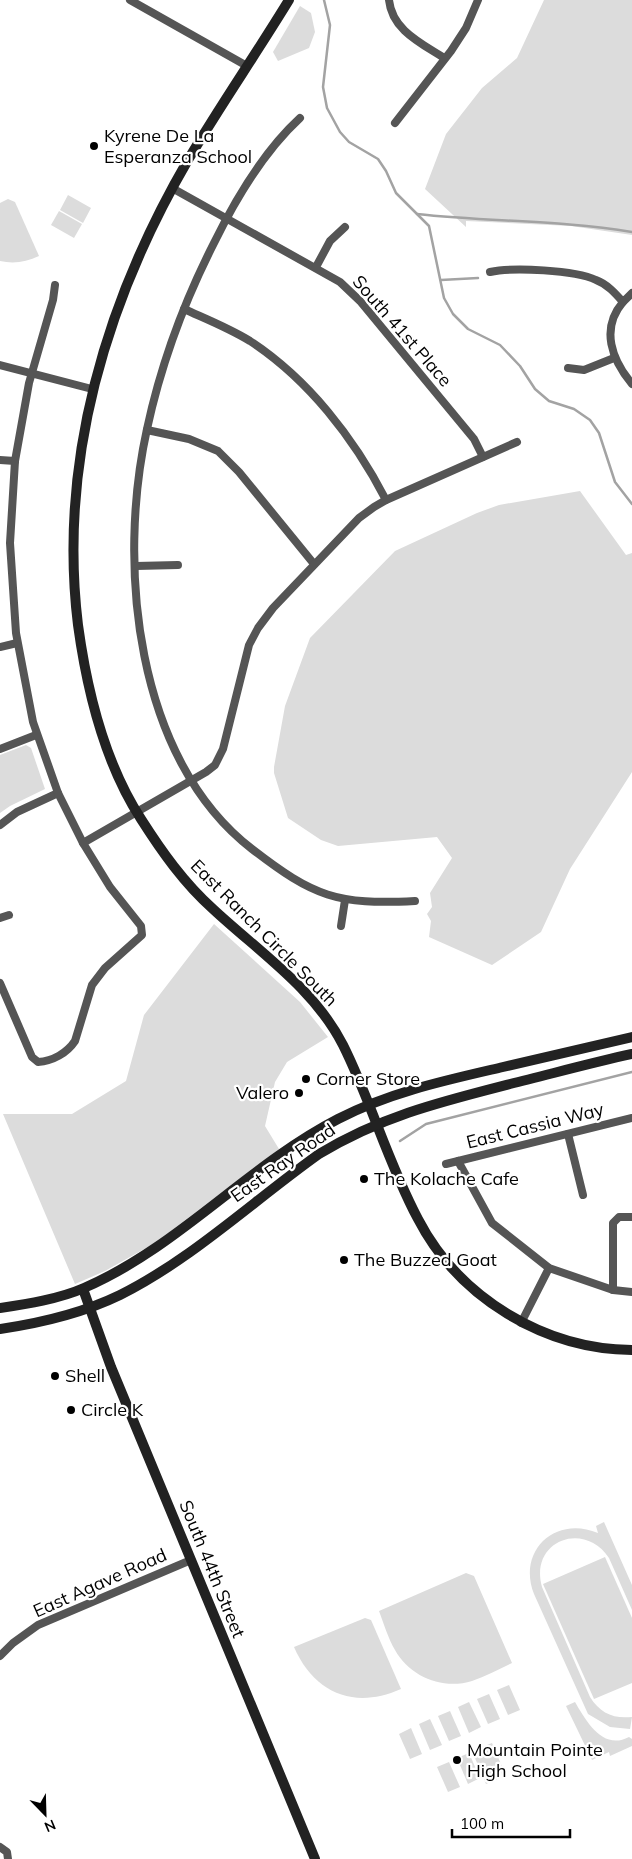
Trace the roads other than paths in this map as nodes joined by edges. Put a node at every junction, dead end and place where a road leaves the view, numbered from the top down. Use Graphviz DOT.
graph roads {
  1 [pos="130,0"];
  2 [pos="289,0"];
  3 [pos="389,0"];
  4 [pos="478,0"];
  5 [pos="444,58"];
  6 [pos="247,66"];
  7 [pos="300,118"];
  8 [pos="395,123"];
  9 [pos="172,188"];
  10 [pos="227,218"];
  11 [pos="345,227"];
  12 [pos="316,267"];
  13 [pos="490,272"];
  14 [pos="55,285"];
  15 [pos="632,294"];
  16 [pos="623,302"];
  17 [pos="184,309"];
  18 [pos="614,358"];
  19 [pos="0,365"];
  20 [pos="568,368"];
  21 [pos="32,372"];
  22 [pos="632,384"];
  23 [pos="92,389"];
  24 [pos="146,430"];
  25 [pos="517,442"];
  26 [pos="483,457"];
  27 [pos="0,460"];
  28 [pos="15,461"];
  29 [pos="386,500"];
  30 [pos="10,551"];
  31 [pos="0,552"];
  32 [pos="314,564"];
  33 [pos="178,565"];
  34 [pos="136,566"];
  35 [pos="17,643"];
  36 [pos="0,647"];
  37 [pos="36,735"];
  38 [pos="0,749"];
  39 [pos="191,781"];
  40 [pos="58,793"];
  41 [pos="137,813"];
  42 [pos="0,826"];
  43 [pos="83,843"];
  44 [pos="345,900"];
  45 [pos="416,901"];
  46 [pos="9,915"];
  47 [pos="0,918"];
  48 [pos="341,926"];
  49 [pos="0,983"];
  50 [pos="632,1037"];
  51 [pos="563,1054"];
  52 [pos="632,1054"];
  53 [pos="567,1070"];
  54 [pos="372,1114"];
  55 [pos="632,1118"];
  56 [pos="568,1134"];
  57 [pos="458,1161"];
  58 [pos="446,1164"];
  59 [pos="583,1195"];
  60 [pos="632,1217"];
  61 [pos="549,1268"];
  62 [pos="83,1289"];
  63 [pos="613,1290"];
  64 [pos="632,1292"];
  65 [pos="0,1308"];
  66 [pos="90,1308"];
  67 [pos="521,1323"];
  68 [pos="0,1329"];
  69 [pos="632,1350"];
  70 [pos="191,1560"];
  71 [pos="0,1656"];
  72 [pos="315,1859"];
  1 -- 6 [label="street"];
  2 -- 6 [label="street, East Ranch Circle South"];
  3 -- 5 [label="street"];
  4 -- 5 [label="street"];
  5 -- 8 [label="street"];
  6 -- 9 [label="street, East Ranch Circle South"];
  7 -- 10 [label="street"];
  9 -- 10 [label="street, South 41st Place"];
  9 -- 23 [label="street, East Ranch Circle South"];
  10 -- 12 [label="street, South 41st Place"];
  10 -- 17 [label="street"];
  11 -- 12 [label="street"];
  12 -- 26 [label="street, South 41st Place"];
  13 -- 16 [label="street"];
  14 -- 21 [label="street"];
  15 -- 16 [label="street"];
  16 -- 18 [label="street"];
  17 -- 24 [label="street"];
  17 -- 29 [label="street"];
  18 -- 20 [label="street"];
  18 -- 22 [label="street"];
  19 -- 21 [label="street"];
  21 -- 23 [label="street"];
  21 -- 28 [label="street"];
  23 -- 41 [label="street, East Ranch Circle South"];
  24 -- 32 [label="street"];
  24 -- 34 [label="street"];
  25 -- 26 [label="street"];
  26 -- 29 [label="street"];
  27 -- 28 [label="street"];
  28 -- 30 [label="street"];
  29 -- 32 [label="street"];
  30 -- 31 [label="street"];
  30 -- 35 [label="street"];
  32 -- 39 [label="street"];
  33 -- 34 [label="street"];
  34 -- 39 [label="street"];
  35 -- 36 [label="street"];
  35 -- 37 [label="street"];
  37 -- 38 [label="street"];
  37 -- 40 [label="street"];
  39 -- 41 [label="street"];
  39 -- 44 [label="street"];
  40 -- 42 [label="street"];
  40 -- 43 [label="street"];
  41 -- 43 [label="street"];
  41 -- 54 [label="street, East Ranch Circle South"];
  43 -- 49 [label="street"];
  44 -- 45 [label="street"];
  44 -- 48 [label="street"];
  46 -- 47 [label="street"];
  50 -- 51 [label="street, East Ray Road"];
  51 -- 53 [label="street"];
  51 -- 54 [label="street, East Ray Road"];
  52 -- 53 [label="street, East Ray Road"];
  53 -- 54 [label="street, East Ray Road"];
  54 -- 62 [label="street, East Ray Road"];
  54 -- 66 [label="street, East Ray Road"];
  54 -- 67 [label="street, East Ranch Circle South"];
  55 -- 56 [label="street, East Cassia Way"];
  56 -- 57 [label="street, East Cassia Way"];
  56 -- 59 [label="street"];
  57 -- 58 [label="street, East Cassia Way"];
  57 -- 61 [label="street"];
  60 -- 63 [label="street"];
  61 -- 63 [label="street"];
  61 -- 67 [label="street"];
  62 -- 65 [label="street, East Ray Road"];
  62 -- 66 [label="street, South 44th Street"];
  63 -- 64 [label="street"];
  66 -- 68 [label="street, East Ray Road"];
  66 -- 70 [label="street, South 44th Street"];
  67 -- 69 [label="street, East Ranch Circle South"];
  70 -- 71 [label="street, East Agave Road"];
  70 -- 72 [label="street, South 44th Street"];
}
